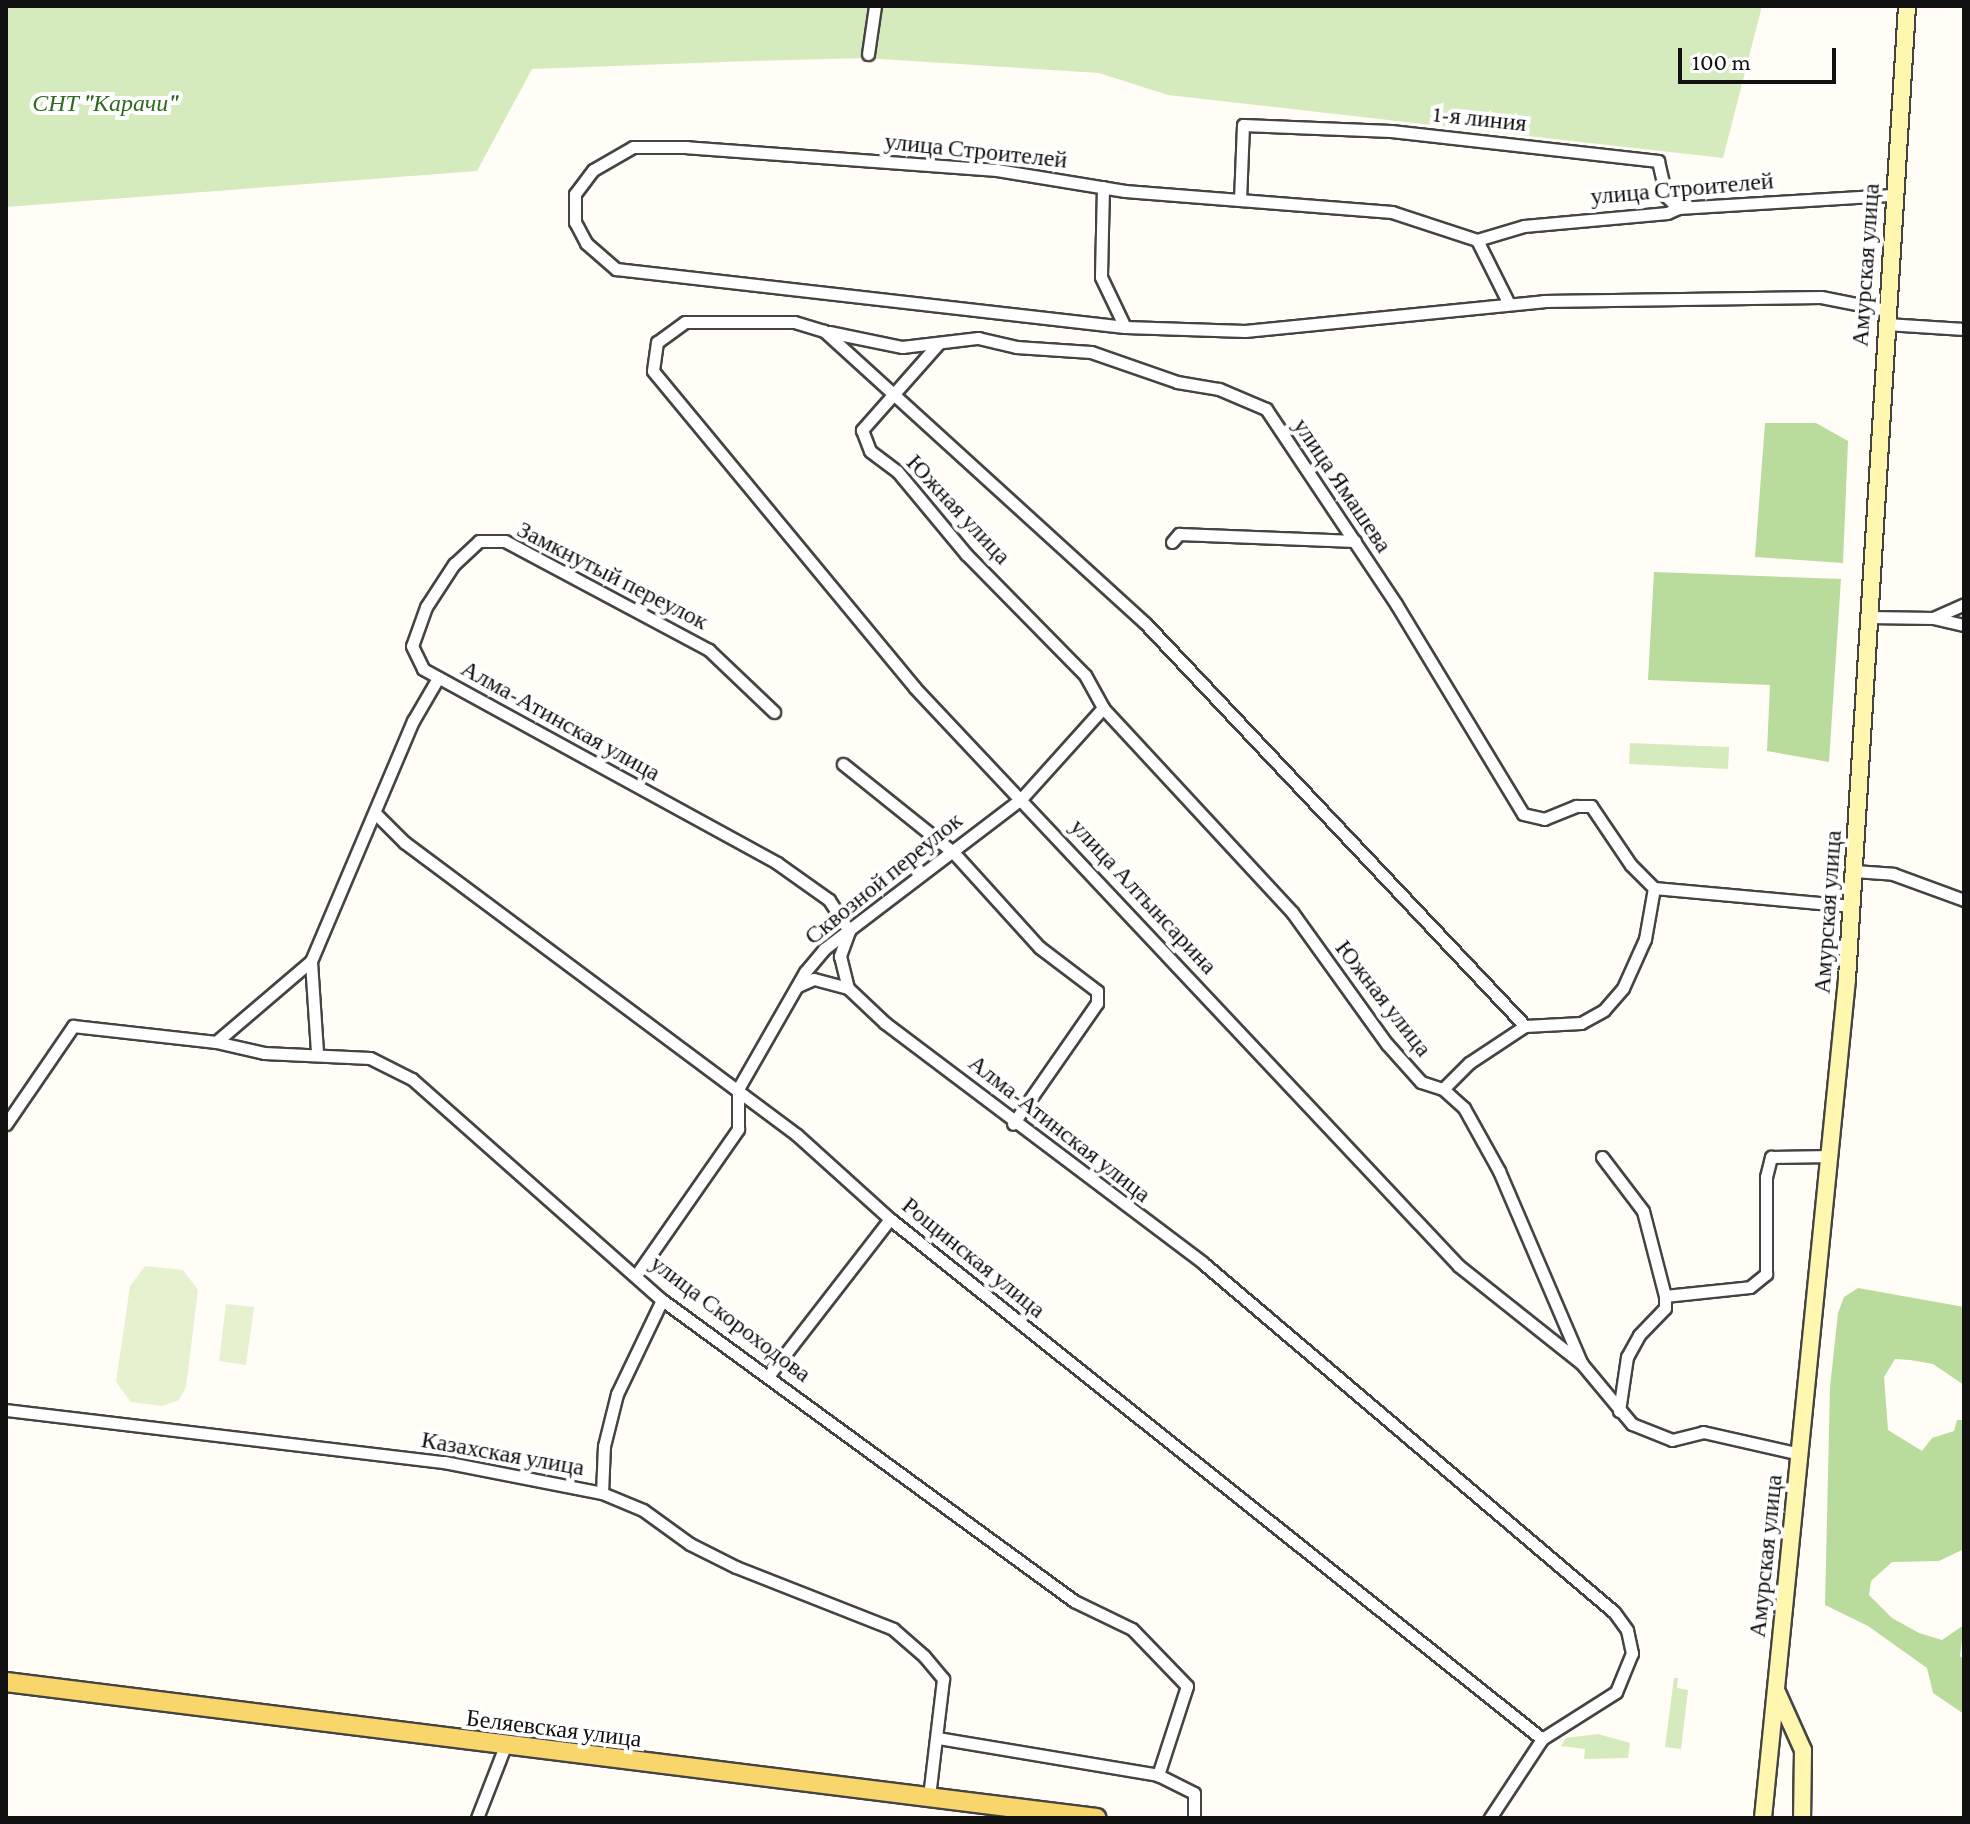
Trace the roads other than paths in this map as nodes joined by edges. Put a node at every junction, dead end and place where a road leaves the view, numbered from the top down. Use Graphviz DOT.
graph roads {
  1 [pos="875,6"];
  2 [pos="1907,6"];
  3 [pos="868,54"];
  4 [pos="1103,187"];
  5 [pos="1893,195"];
  6 [pos="1240,200"];
  7 [pos="1678,208"];
  8 [pos="1477,240"];
  9 [pos="1508,302"];
  10 [pos="1886,317"];
  11 [pos="1125,327"];
  12 [pos="1964,329"];
  13 [pos="824,331"];
  14 [pos="938,344"];
  15 [pos="653,371"];
  16 [pos="893,393"];
  17 [pos="1355,541"];
  18 [pos="1172,542"];
  19 [pos="1964,604"];
  20 [pos="1869,617"];
  21 [pos="1933,618"];
  22 [pos="1964,625"];
  23 [pos="438,678"];
  24 [pos="1103,708"];
  25 [pos="774,712"];
  26 [pos="843,764"];
  27 [pos="1021,799"];
  28 [pos="376,814"];
  29 [pos="953,852"];
  30 [pos="1854,871"];
  31 [pos="1654,888"];
  32 [pos="1964,899"];
  33 [pos="1852,906"];
  34 [pos="849,931"];
  35 [pos="311,961"];
  36 [pos="848,988"];
  37 [pos="791,991"];
  38 [pos="1525,1026"];
  39 [pos="216,1042"];
  40 [pos="317,1052"];
  41 [pos="738,1089"];
  42 [pos="1443,1089"];
  43 [pos="6,1124"];
  44 [pos="1013,1124"];
  45 [pos="1831,1156"];
  46 [pos="1602,1157"];
  47 [pos="890,1219"];
  48 [pos="637,1274"];
  49 [pos="1665,1296"];
  50 [pos="662,1300"];
  51 [pos="1582,1364"];
  52 [pos="769,1375"];
  53 [pos="6,1410"];
  54 [pos="1619,1411"];
  55 [pos="1800,1454"];
  56 [pos="602,1493"];
  57 [pos="6,1682"];
  58 [pos="1775,1688"];
  59 [pos="938,1738"];
  60 [pos="1542,1739"];
  61 [pos="505,1746"];
  62 [pos="1158,1775"];
  63 [pos="929,1796"];
  64 [pos="1004,1812"];
  65 [pos="477,1818"];
  66 [pos="1097,1818"];
  67 [pos="1194,1818"];
  68 [pos="1490,1818"];
  69 [pos="1763,1818"];
  70 [pos="1802,1818"];
  1 -- 3 [label="street"];
  2 -- 5 [label="street, Амурская улица"];
  4 -- 6 [label="street, улица Строителей"];
  4 -- 11 [label="street"];
  4 -- 11 [label="street, улица Строителей"];
  5 -- 7 [label="street, улица Строителей"];
  5 -- 10 [label="street, Амурская улица"];
  6 -- 7 [label="street, 1-я линия"];
  6 -- 8 [label="street, улица Строителей"];
  7 -- 8 [label="street, улица Строителей"];
  8 -- 9 [label="street"];
  9 -- 10 [label="street"];
  9 -- 11 [label="street"];
  10 -- 12 [label="street"];
  10 -- 20 [label="street, Амурская улица"];
  13 -- 14 [label="street, улица Ямашева"];
  13 -- 15 [label="street, улица Ямашева"];
  13 -- 16 [label="street"];
  14 -- 16 [label="street"];
  14 -- 17 [label="street, улица Ямашева"];
  15 -- 27 [label="street, улица Алтынсарина"];
  16 -- 24 [label="street, Южная улица"];
  16 -- 38 [label="street, Южная улица"];
  17 -- 18 [label="street"];
  17 -- 31 [label="street, улица Ямашева"];
  19 -- 21 [label="street"];
  20 -- 21 [label="street"];
  20 -- 30 [label="street, Амурская улица"];
  21 -- 22 [label="street"];
  23 -- 25 [label="street, Замкнутый переулок"];
  23 -- 28 [label="street"];
  23 -- 34 [label="street, Алма-Атинская улица"];
  24 -- 27 [label="street, Сквозной переулок"];
  24 -- 42 [label="street, Южная улица"];
  26 -- 29 [label="street"];
  27 -- 29 [label="street, Сквозной переулок"];
  27 -- 51 [label="street, улица Алтынсарина"];
  28 -- 35 [label="street"];
  28 -- 41 [label="street, Рощинская улица"];
  29 -- 34 [label="street, Сквозной переулок"];
  29 -- 44 [label="street"];
  30 -- 32 [label="street"];
  30 -- 33 [label="street, Амурская улица"];
  31 -- 33 [label="street"];
  31 -- 38 [label="street"];
  33 -- 45 [label="street, Амурская улица"];
  34 -- 36 [label="street"];
  34 -- 37 [label="street, Сквозной переулок"];
  35 -- 39 [label="street"];
  35 -- 40 [label="street"];
  36 -- 37 [label="street"];
  36 -- 44 [label="street, Алма-Атинская улица"];
  37 -- 41 [label="street, Сквозной переулок"];
  38 -- 42 [label="street"];
  39 -- 40 [label="street, улица Скороходова"];
  39 -- 43 [label="street, улица Скороходова"];
  40 -- 48 [label="street, улица Скороходова"];
  41 -- 47 [label="street, Рощинская улица"];
  41 -- 48 [label="street, Сквозной переулок"];
  42 -- 51 [label="street, Южная улица"];
  44 -- 60 [label="street, Алма-Атинская улица"];
  45 -- 49 [label="street"];
  45 -- 55 [label="street, Амурская улица"];
  46 -- 49 [label="street"];
  47 -- 52 [label="street"];
  47 -- 60 [label="street, Рощинская улица"];
  48 -- 50 [label="street, улица Скороходова"];
  49 -- 54 [label="street"];
  50 -- 52 [label="street, улица Скороходова"];
  50 -- 56 [label="street"];
  51 -- 54 [label="street, улица Алтынсарина"];
  52 -- 62 [label="street, улица Скороходова"];
  53 -- 56 [label="street, Казахская улица"];
  54 -- 55 [label="street, улица Алтынсарина"];
  55 -- 58 [label="street, Амурская улица"];
  56 -- 59 [label="street, Казахская улица"];
  57 -- 61 [label="main road, Беляевская улица"];
  58 -- 69 [label="street, Амурская улица"];
  58 -- 70 [label="street"];
  59 -- 62 [label="street"];
  59 -- 63 [label="street"];
  60 -- 68 [label="street"];
  61 -- 63 [label="main road, Беляевская улица"];
  61 -- 65 [label="street"];
  62 -- 67 [label="street"];
  63 -- 64 [label="main road, Беляевская улица"];
  64 -- 66 [label="main road, Беляевская улица"];
}
